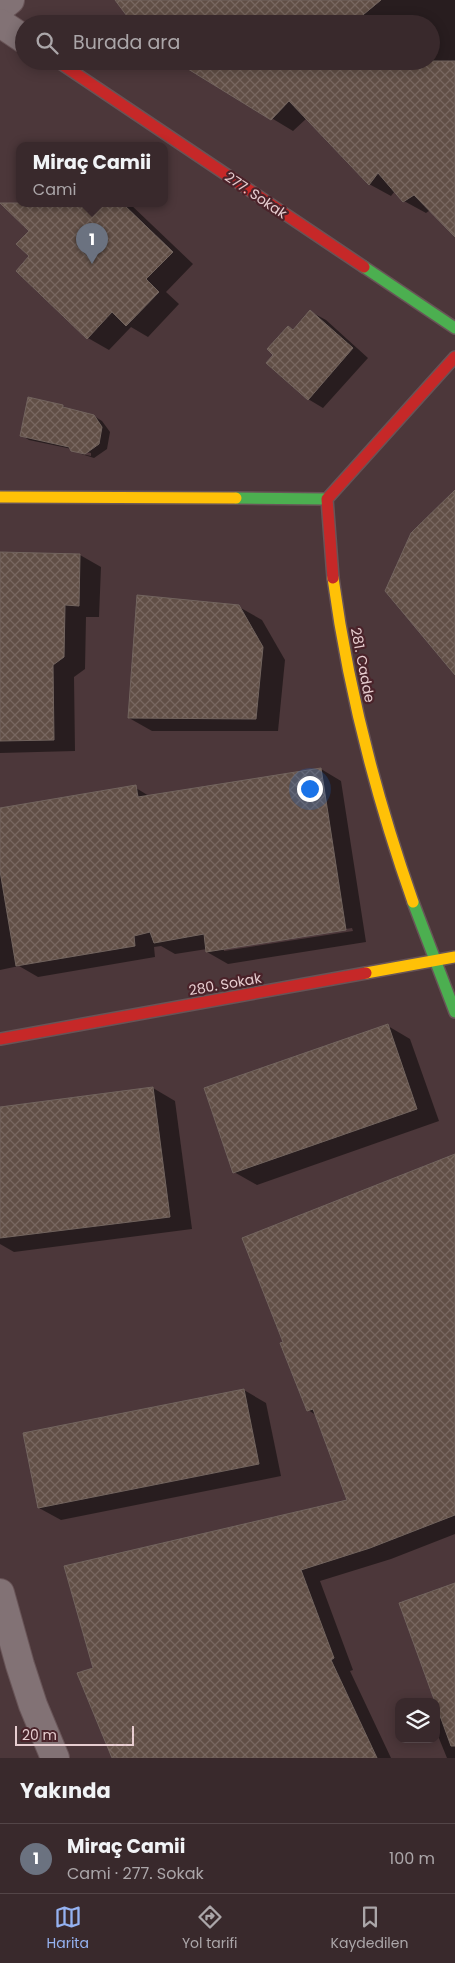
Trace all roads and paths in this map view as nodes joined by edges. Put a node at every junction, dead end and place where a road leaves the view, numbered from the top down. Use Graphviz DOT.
graph roads {
  1 [pos="10,0"];
  2 [pos="0,8"];
  3 [pos="0,23"];
  4 [pos="15,33"];
  5 [pos="70,70"];
  6 [pos="455,328"];
  7 [pos="455,357"];
  8 [pos="0,497"];
  9 [pos="327,499"];
  10 [pos="455,957"];
  11 [pos="434,962"];
  12 [pos="455,1012"];
  13 [pos="0,1039"];
  14 [pos="0,1593"];
  15 [pos="55,1758"];
  1 -- 2 [label="street"];
  3 -- 4 [label="street"];
  5 -- 6 [label="street, 277. Sokak"];
  7 -- 9 [label="street"];
  8 -- 9 [label="street"];
  9 -- 11 [label="street, 281. Cadde"];
  10 -- 11 [label="street, 280. Sokak"];
  11 -- 12 [label="street, 281. Cadde"];
  11 -- 13 [label="street, 280. Sokak"];
  14 -- 15 [label="street"];
}
